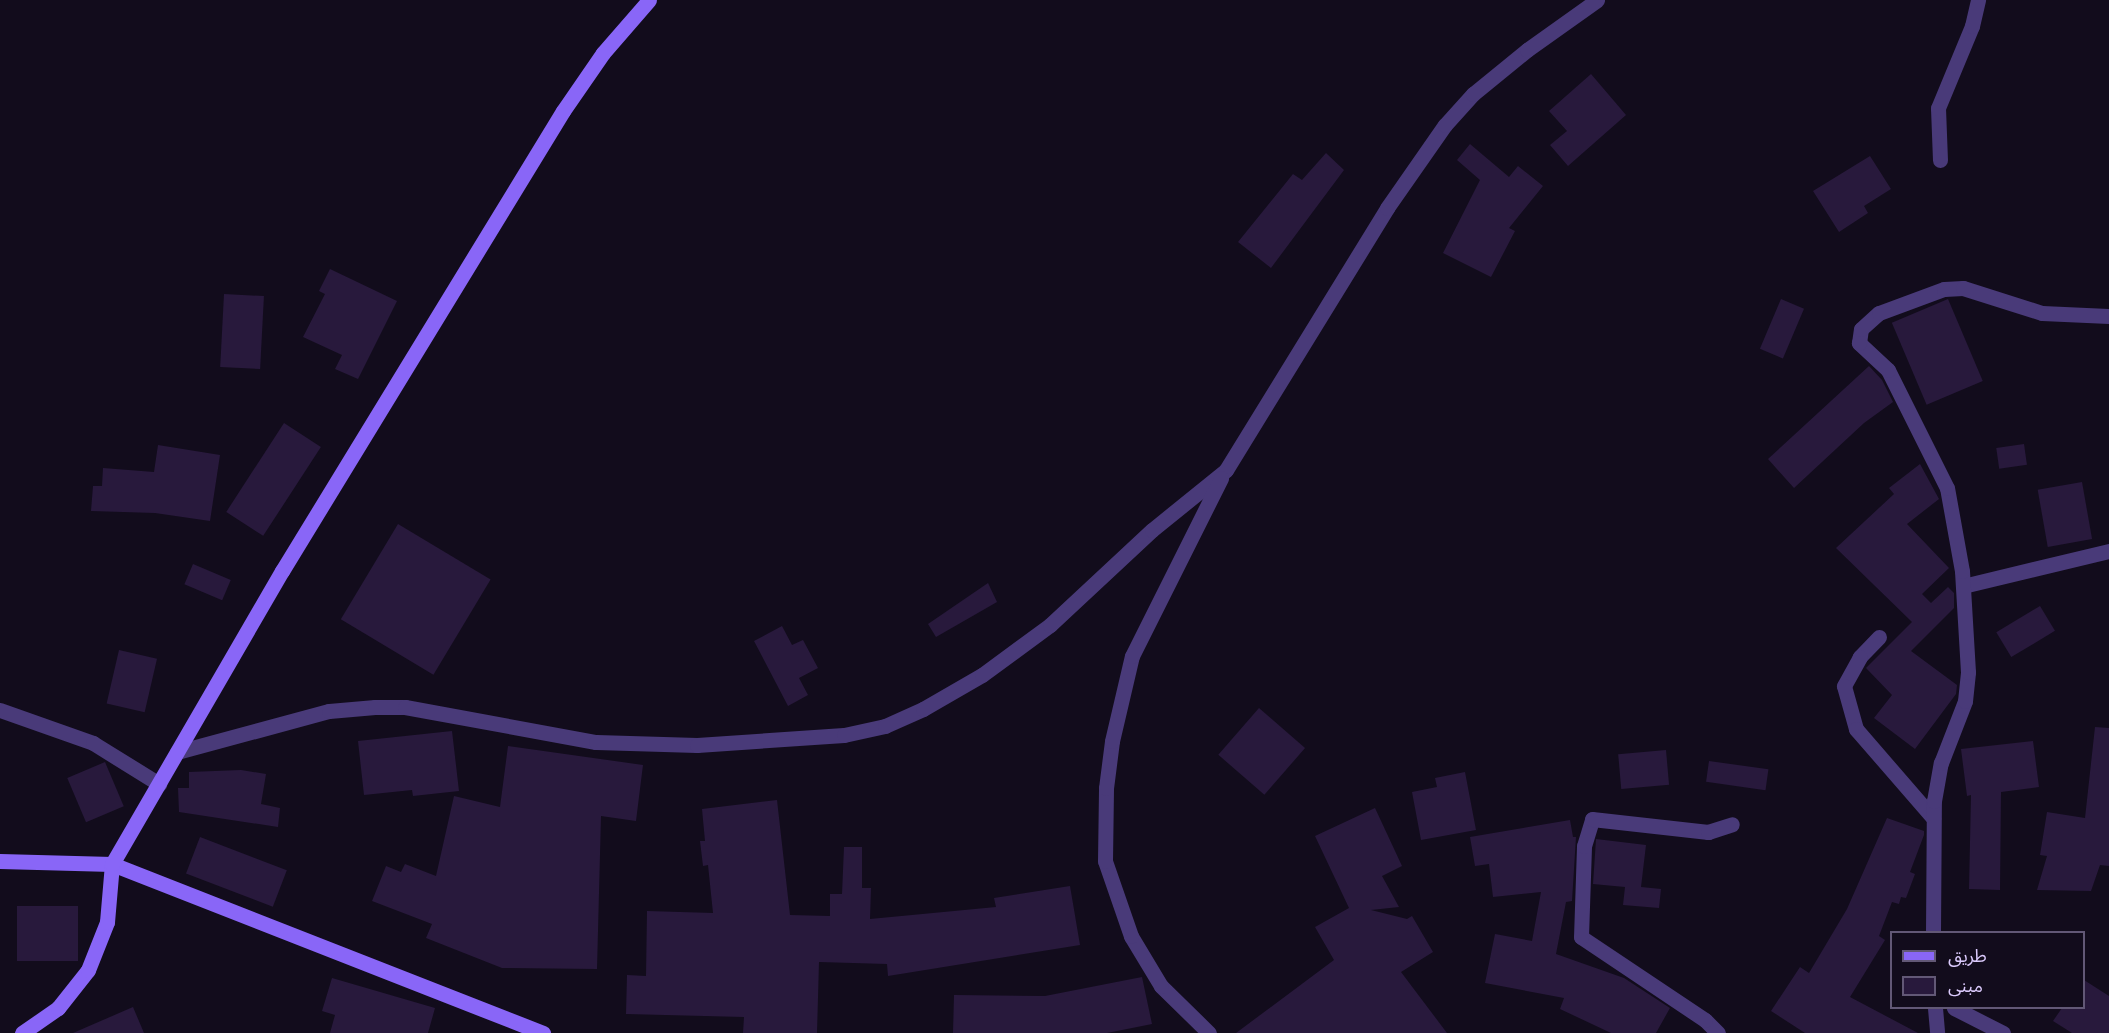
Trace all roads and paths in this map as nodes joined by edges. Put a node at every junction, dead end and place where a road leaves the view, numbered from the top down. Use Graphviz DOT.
graph roads {
  1 [pos="649,0"];
  2 [pos="1597,0"];
  3 [pos="1978,0"];
  4 [pos="1940,160"];
  5 [pos="2109,316"];
  6 [pos="1226,470"];
  7 [pos="2109,551"];
  8 [pos="1963,586"];
  9 [pos="1879,637"];
  10 [pos="0,710"];
  11 [pos="177,752"];
  12 [pos="159,784"];
  13 [pos="1933,818"];
  14 [pos="1732,824"];
  15 [pos="0,861"];
  16 [pos="112,864"];
  17 [pos="1933,931"];
  18 [pos="1935,1009"];
  19 [pos="1956,1009"];
  20 [pos="526,1030"];
  21 [pos="22,1033"];
  22 [pos="543,1033"];
  23 [pos="1209,1033"];
  24 [pos="1718,1033"];
  25 [pos="1937,1033"];
  26 [pos="2003,1033"];
  1 -- 11 [label="street"];
  2 -- 6 [label="street"];
  3 -- 4 [label="street"];
  5 -- 8 [label="street"];
  6 -- 11 [label="street"];
  6 -- 23 [label="street"];
  7 -- 8 [label="street"];
  8 -- 13 [label="street"];
  9 -- 13 [label="street"];
  10 -- 12 [label="street"];
  11 -- 12 [label="street"];
  12 -- 16 [label="street"];
  13 -- 17 [label="street"];
  14 -- 24 [label="street"];
  15 -- 16 [label="street"];
  16 -- 20 [label="street"];
  16 -- 21 [label="street"];
  18 -- 25 [label="street"];
  19 -- 26 [label="street"];
  20 -- 22 [label="street"];
}
